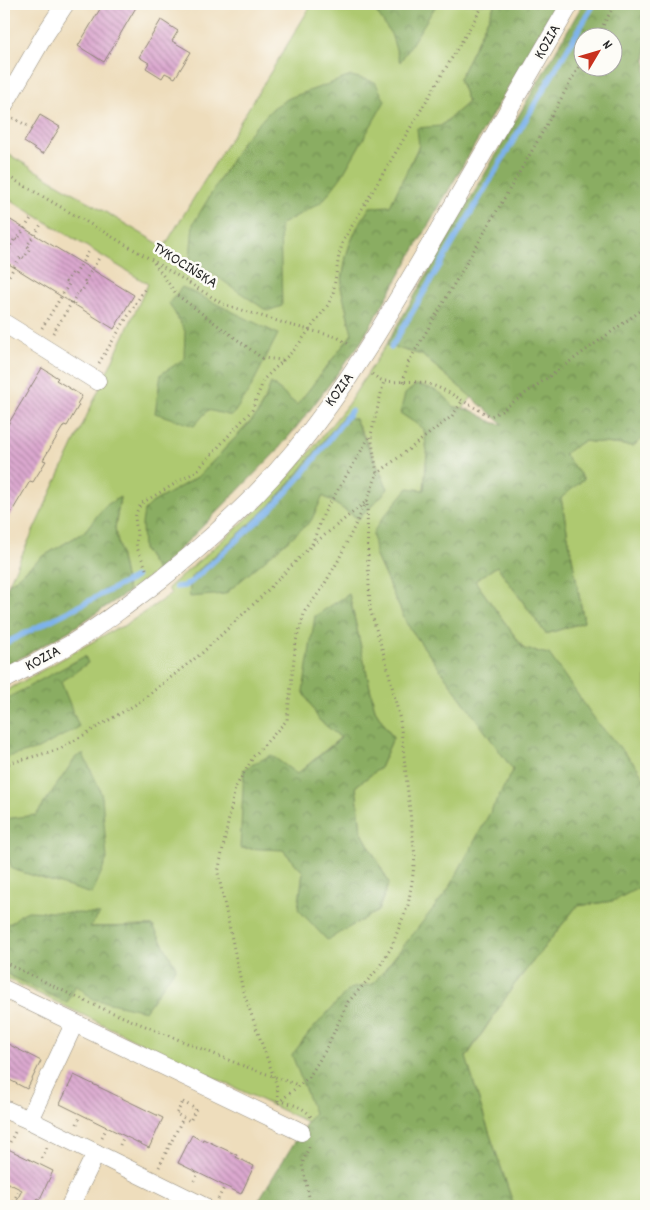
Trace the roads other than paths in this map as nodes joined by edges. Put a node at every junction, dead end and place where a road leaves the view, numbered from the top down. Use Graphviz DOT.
graph roads {
  1 [pos="65,4"];
  2 [pos="570,4"];
  3 [pos="6,110"];
  4 [pos="6,329"];
  5 [pos="94,379"];
  6 [pos="4,680"];
  7 [pos="4,989"];
  8 [pos="74,1024"];
  9 [pos="4,1109"];
  10 [pos="29,1120"];
  11 [pos="309,1131"];
  12 [pos="96,1153"];
  13 [pos="210,1204"];
  14 [pos="70,1206"];
  1 -- 3 [label="street"];
  2 -- 6 [label="street, KOZIA"];
  4 -- 5 [label="street"];
  7 -- 8 [label="street"];
  8 -- 10 [label="street"];
  8 -- 11 [label="street"];
  9 -- 10 [label="street"];
  10 -- 12 [label="street"];
  12 -- 13 [label="street"];
  12 -- 14 [label="street"];
}
